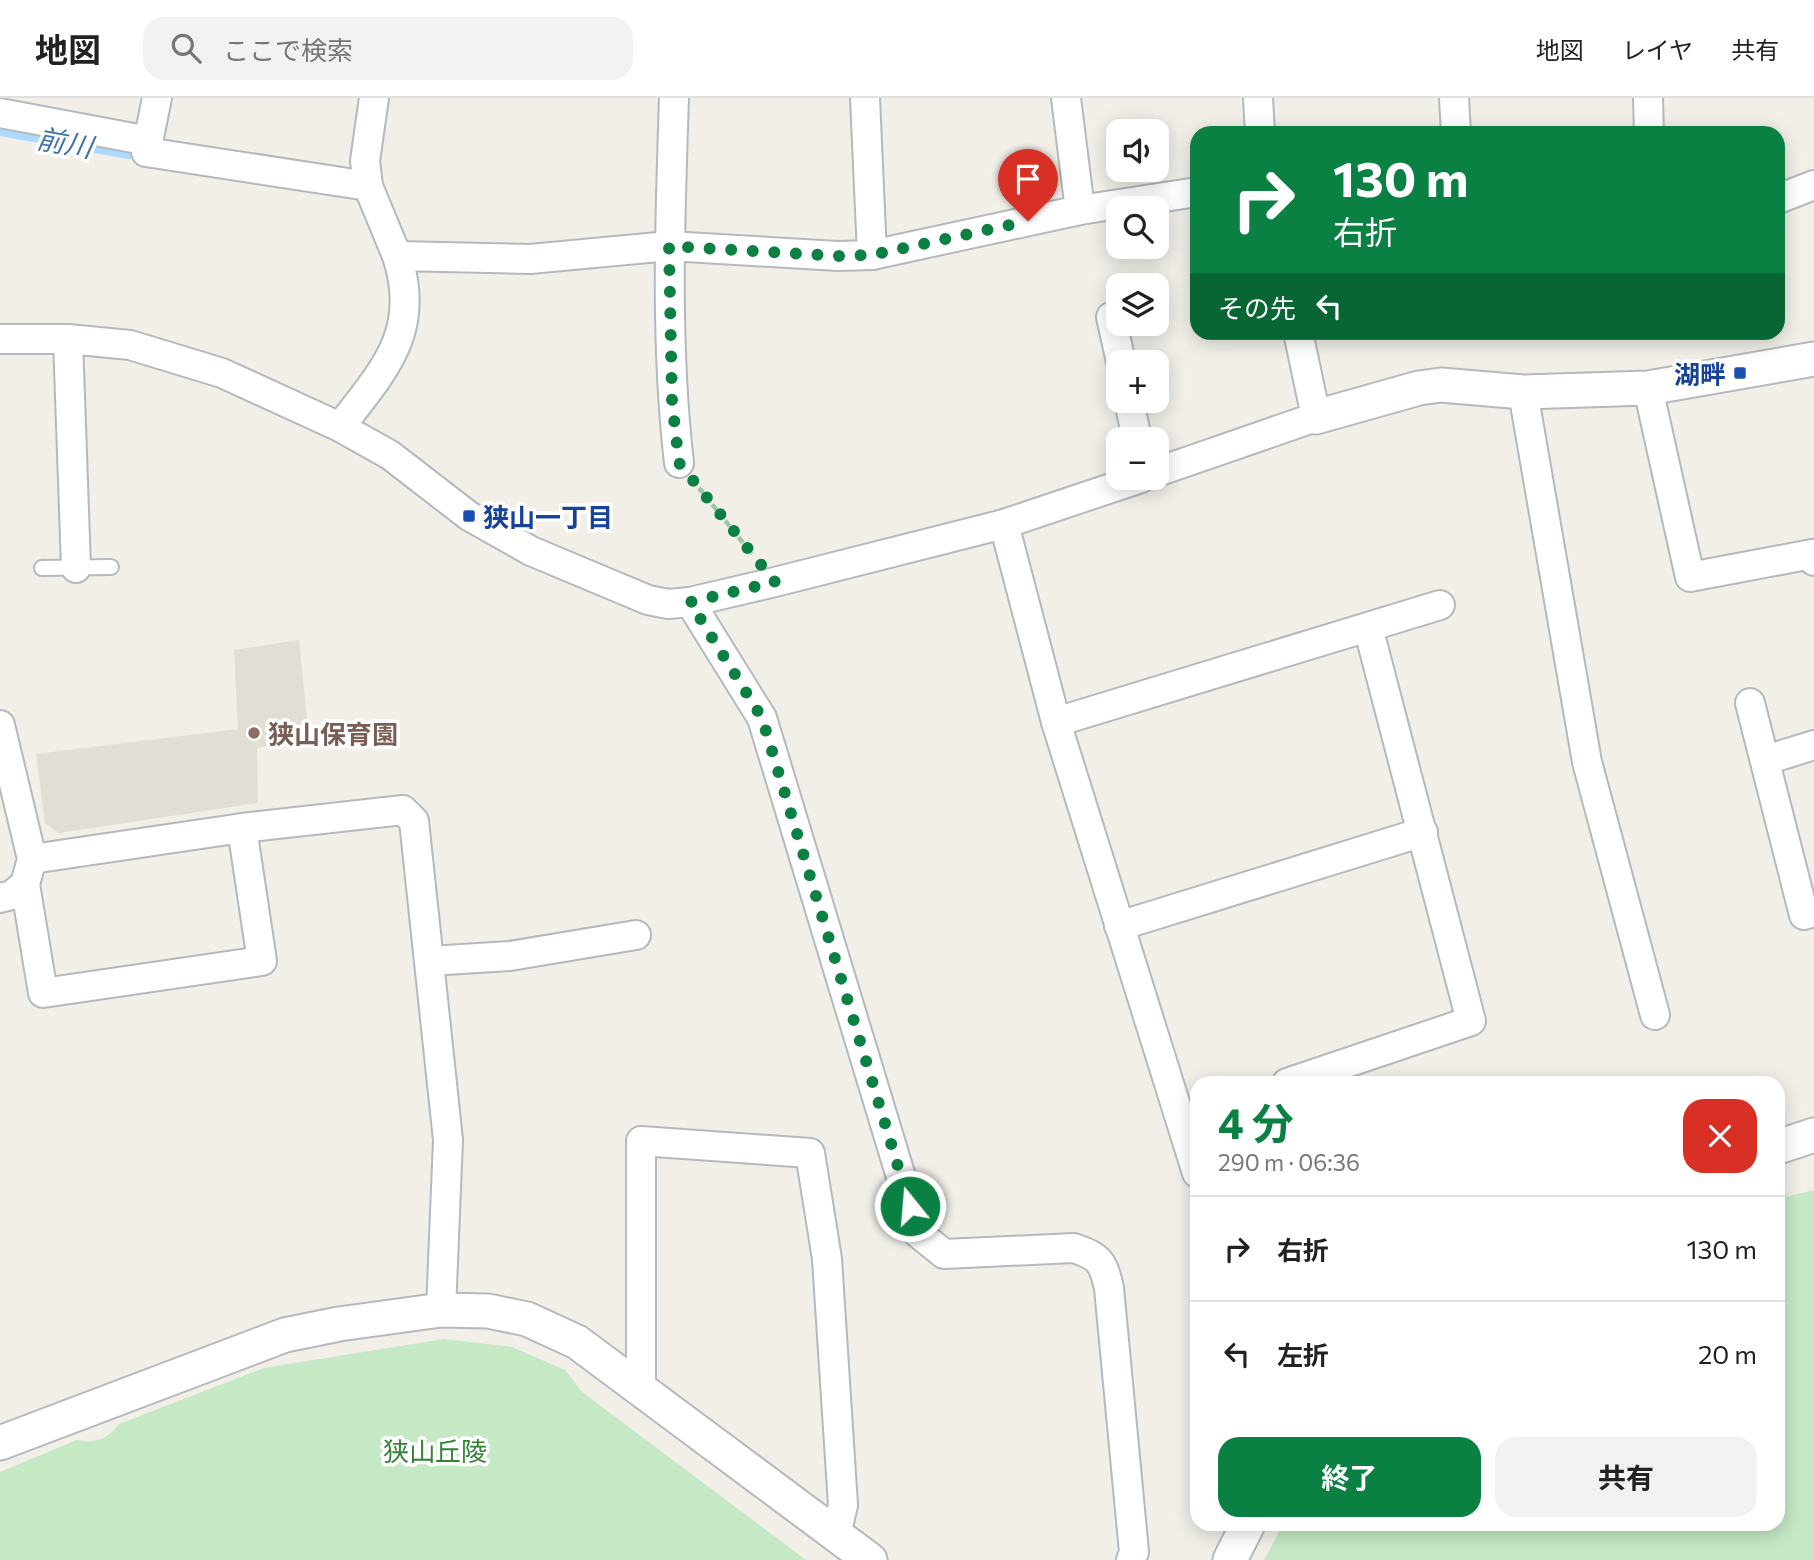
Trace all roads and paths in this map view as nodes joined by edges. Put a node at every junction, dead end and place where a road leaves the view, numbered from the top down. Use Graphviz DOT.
graph roads {
  1 [pos="157,98"];
  2 [pos="374,98"];
  3 [pos="674,98"];
  4 [pos="865,98"];
  5 [pos="1066,98"];
  6 [pos="1258,98"];
  7 [pos="1454,98"];
  8 [pos="1648,98"];
  9 [pos="0,113"];
  10 [pos="1260,126"];
  11 [pos="1456,126"];
  12 [pos="1650,126"];
  13 [pos="149,141"];
  14 [pos="1814,185"];
  15 [pos="368,186"];
  16 [pos="1190,193"];
  17 [pos="1785,196"];
  18 [pos="1080,210"];
  19 [pos="669,246"];
  20 [pos="872,255"];
  21 [pos="397,256"];
  22 [pos="68,339"];
  23 [pos="0,340"];
  24 [pos="1300,340"];
  25 [pos="1814,359"];
  26 [pos="1648,388"];
  27 [pos="1523,392"];
  28 [pos="1316,417"];
  29 [pos="340,426"];
  30 [pos="679,463"];
  31 [pos="1169,468"];
  32 [pos="1106,490"];
  33 [pos="1004,524"];
  34 [pos="1814,561"];
  35 [pos="111,567"];
  36 [pos="42,568"];
  37 [pos="76,568"];
  38 [pos="775,582"];
  39 [pos="690,602"];
  40 [pos="1440,605"];
  41 [pos="1368,627"];
  42 [pos="1751,704"];
  43 [pos="1056,722"];
  44 [pos="0,725"];
  45 [pos="1814,745"];
  46 [pos="1766,760"];
  47 [pos="242,828"];
  48 [pos="1423,832"];
  49 [pos="29,871"];
  50 [pos="0,898"];
  51 [pos="1814,912"];
  52 [pos="1119,926"];
  53 [pos="636,935"];
  54 [pos="430,961"];
  55 [pos="1655,1015"];
  56 [pos="1308,1076"];
  57 [pos="1189,1117"];
  58 [pos="1814,1135"];
  59 [pos="1785,1145"];
  60 [pos="440,1310"];
  61 [pos="641,1388"];
  62 [pos="0,1443"];
  63 [pos="1244,1531"];
  64 [pos="836,1535"];
  65 [pos="870,1560"];
  66 [pos="1131,1560"];
  67 [pos="1230,1560"];
  1 -- 13 [label="street"];
  2 -- 15 [label="street"];
  3 -- 19 [label="street"];
  4 -- 20 [label="street"];
  5 -- 18 [label="street"];
  6 -- 10 [label="street"];
  7 -- 11 [label="street"];
  8 -- 12 [label="street"];
  9 -- 13 [label="street"];
  13 -- 15 [label="street"];
  14 -- 17 [label="street"];
  15 -- 21 [label="street"];
  16 -- 18 [label="street"];
  18 -- 20 [label="street"];
  19 -- 20 [label="street"];
  19 -- 21 [label="street"];
  19 -- 30 [label="street"];
  21 -- 29 [label="street"];
  22 -- 23 [label="street"];
  22 -- 29 [label="street"];
  22 -- 37 [label="street"];
  24 -- 28 [label="street"];
  25 -- 26 [label="street"];
  26 -- 27 [label="street"];
  26 -- 34 [label="street"];
  27 -- 28 [label="street"];
  27 -- 55 [label="street"];
  28 -- 31 [label="street"];
  29 -- 39 [label="street"];
  30 -- 38 [label="path"];
  32 -- 33 [label="street"];
  33 -- 38 [label="street"];
  33 -- 43 [label="street"];
  35 -- 37 [label="lane"];
  36 -- 37 [label="lane"];
  38 -- 39 [label="street"];
  39 -- 66 [label="street"];
  40 -- 41 [label="street"];
  41 -- 43 [label="street"];
  41 -- 48 [label="street"];
  42 -- 46 [label="street"];
  43 -- 52 [label="street"];
  44 -- 49 [label="street"];
  45 -- 46 [label="street"];
  46 -- 51 [label="street"];
  47 -- 49 [label="street"];
  47 -- 49 [label="street"];
  47 -- 54 [label="street"];
  48 -- 52 [label="street"];
  48 -- 56 [label="street"];
  49 -- 50 [label="street"];
  52 -- 57 [label="street"];
  53 -- 54 [label="street"];
  54 -- 60 [label="street"];
  58 -- 59 [label="street"];
  60 -- 61 [label="street"];
  60 -- 62 [label="street"];
  61 -- 64 [label="street"];
  61 -- 64 [label="street"];
  63 -- 67 [label="street"];
  64 -- 65 [label="street"];
}
